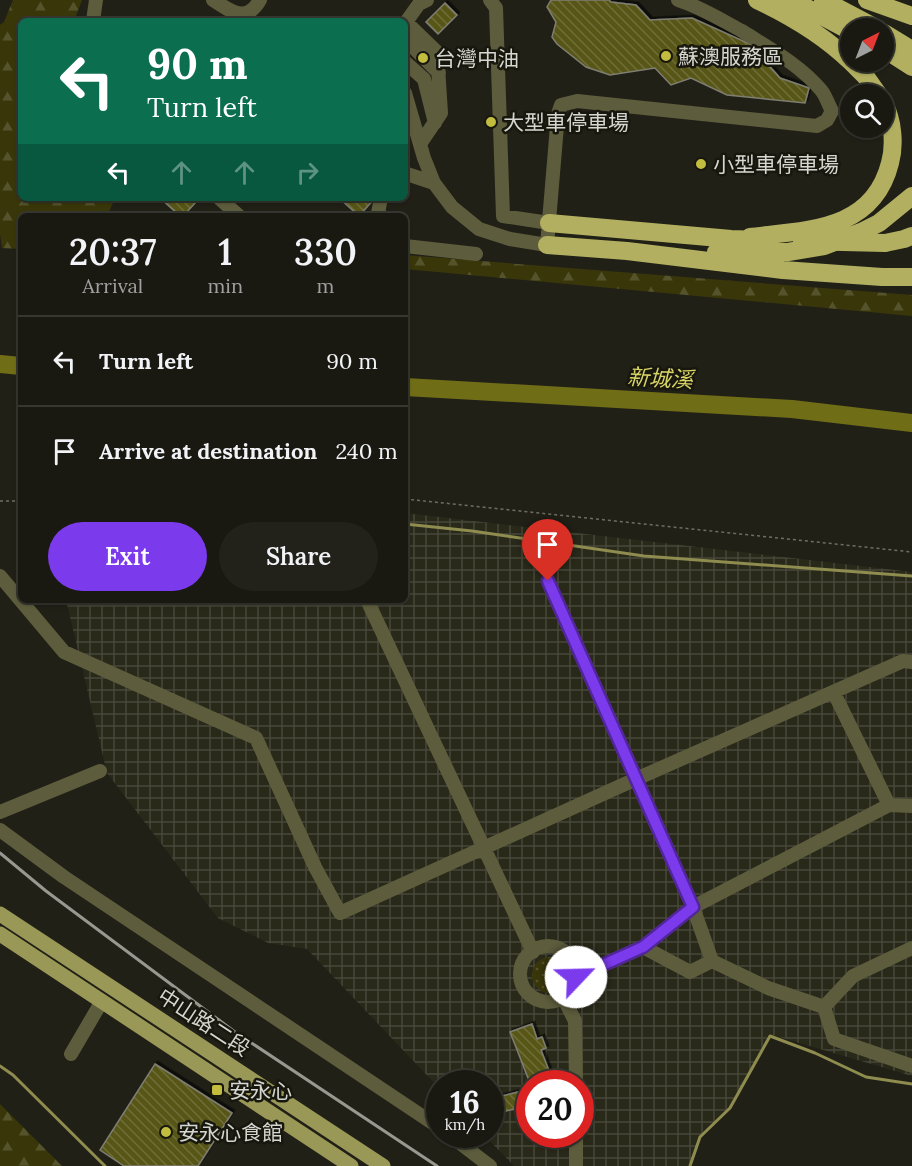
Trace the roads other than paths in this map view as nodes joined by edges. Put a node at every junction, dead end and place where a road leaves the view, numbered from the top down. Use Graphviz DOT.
graph roads {
  1 [pos="96,0"];
  2 [pos="213,0"];
  3 [pos="260,0"];
  4 [pos="427,0"];
  5 [pos="490,0"];
  6 [pos="678,0"];
  7 [pos="757,0"];
  8 [pos="786,0"];
  9 [pos="823,0"];
  10 [pos="867,0"];
  11 [pos="912,16"];
  12 [pos="93,18"];
  13 [pos="857,18"];
  14 [pos="408,19"];
  15 [pos="408,26"];
  16 [pos="840,26"];
  17 [pos="894,39"];
  18 [pos="408,42"];
  19 [pos="912,50"];
  20 [pos="840,51"];
  21 [pos="894,55"];
  22 [pos="408,65"];
  23 [pos="912,67"];
  24 [pos="861,72"];
  25 [pos="439,73"];
  26 [pos="871,84"];
  27 [pos="408,106"];
  28 [pos="435,123"];
  29 [pos="892,138"];
  30 [pos="420,144"];
  31 [pos="424,158"];
  32 [pos="408,172"];
  33 [pos="408,175"];
  34 [pos="434,183"];
  35 [pos="912,196"];
  36 [pos="222,201"];
  37 [pos="236,213"];
  38 [pos="549,223"];
  39 [pos="912,236"];
  40 [pos="408,238"];
  41 [pos="731,239"];
  42 [pos="547,245"];
  43 [pos="408,246"];
  44 [pos="420,248"];
  45 [pos="627,251"];
  46 [pos="476,254"];
  47 [pos="912,277"];
  48 [pos="0,576"];
  49 [pos="548,581"];
  50 [pos="18,597"];
  51 [pos="23,603"];
  52 [pos="368,603"];
  53 [pos="912,662"];
  54 [pos="834,693"];
  55 [pos="100,771"];
  56 [pos="636,779"];
  57 [pos="889,804"];
  58 [pos="912,806"];
  59 [pos="0,812"];
  60 [pos="0,830"];
  61 [pos="484,848"];
  62 [pos="693,907"];
  63 [pos="0,914"];
  64 [pos="0,934"];
  65 [pos="643,947"];
  66 [pos="912,948"];
  67 [pos="533,952"];
  68 [pos="712,961"];
  69 [pos="576,977"];
  70 [pos="563,997"];
  71 [pos="102,1001"];
  72 [pos="824,1007"];
  73 [pos="71,1054"];
  74 [pos="912,1066"];
  75 [pos="576,1070"];
  76 [pos="426,1119"];
  77 [pos="338,1135"];
  78 [pos="466,1148"];
  79 [pos="576,1148"];
  80 [pos="328,1150"];
  81 [pos="351,1166"];
  82 [pos="383,1166"];
  83 [pos="490,1166"];
  84 [pos="576,1166"];
  1 -- 12 [label="street"];
  2 -- 3 [label="street"];
  4 -- 14 [label="street"];
  5 -- 38 [label="street"];
  6 -- 38 [label="street"];
  7 -- 20 [label="highway"];
  8 -- 16 [label="highway"];
  9 -- 13 [label="highway"];
  10 -- 11 [label="highway"];
  15 -- 25 [label="street"];
  17 -- 19 [label="highway"];
  18 -- 25 [label="street"];
  21 -- 23 [label="highway"];
  22 -- 28 [label="street"];
  24 -- 26 [label="highway"];
  25 -- 28 [label="street"];
  27 -- 30 [label="street"];
  28 -- 30 [label="street"];
  29 -- 41 [label="highway"];
  30 -- 31 [label="street"];
  31 -- 32 [label="street"];
  31 -- 34 [label="street"];
  33 -- 34 [label="street"];
  34 -- 42 [label="street"];
  35 -- 45 [label="highway"];
  36 -- 37 [label="street"];
  38 -- 41 [label="highway"];
  38 -- 42 [label="street"];
  39 -- 41 [label="highway, bridge"];
  40 -- 44 [label="street"];
  42 -- 45 [label="highway"];
  43 -- 44 [label="street"];
  44 -- 46 [label="street"];
  45 -- 47 [label="highway"];
  48 -- 50 [label="street"];
  49 -- 56 [label="street"];
  51 -- 61 [label="street"];
  52 -- 61 [label="street"];
  53 -- 54 [label="street"];
  54 -- 56 [label="street"];
  54 -- 57 [label="street"];
  55 -- 59 [label="street"];
  56 -- 61 [label="street"];
  56 -- 62 [label="street"];
  57 -- 58 [label="street"];
  57 -- 62 [label="street"];
  60 -- 76 [label="street"];
  61 -- 67 [label="street"];
  62 -- 65 [label="street"];
  62 -- 68 [label="street"];
  63 -- 77 [label="main road, 中山路二段"];
  64 -- 71 [label="main road, 中山路二段"];
  65 -- 68 [label="street"];
  65 -- 69 [label="street"];
  66 -- 72 [label="street"];
  67 -- 69 [label="street"];
  67 -- 70 [label="street"];
  68 -- 72 [label="street"];
  69 -- 70 [label="street"];
  70 -- 75 [label="street"];
  71 -- 73 [label="street"];
  71 -- 80 [label="main road, 中山路二段"];
  72 -- 74 [label="street"];
  77 -- 80 [label="main road"];
  77 -- 82 [label="main road, 中山路二段"];
  78 -- 83 [label="street"];
  79 -- 84 [label="street"];
  80 -- 81 [label="main road, 中山路二段"];
}
